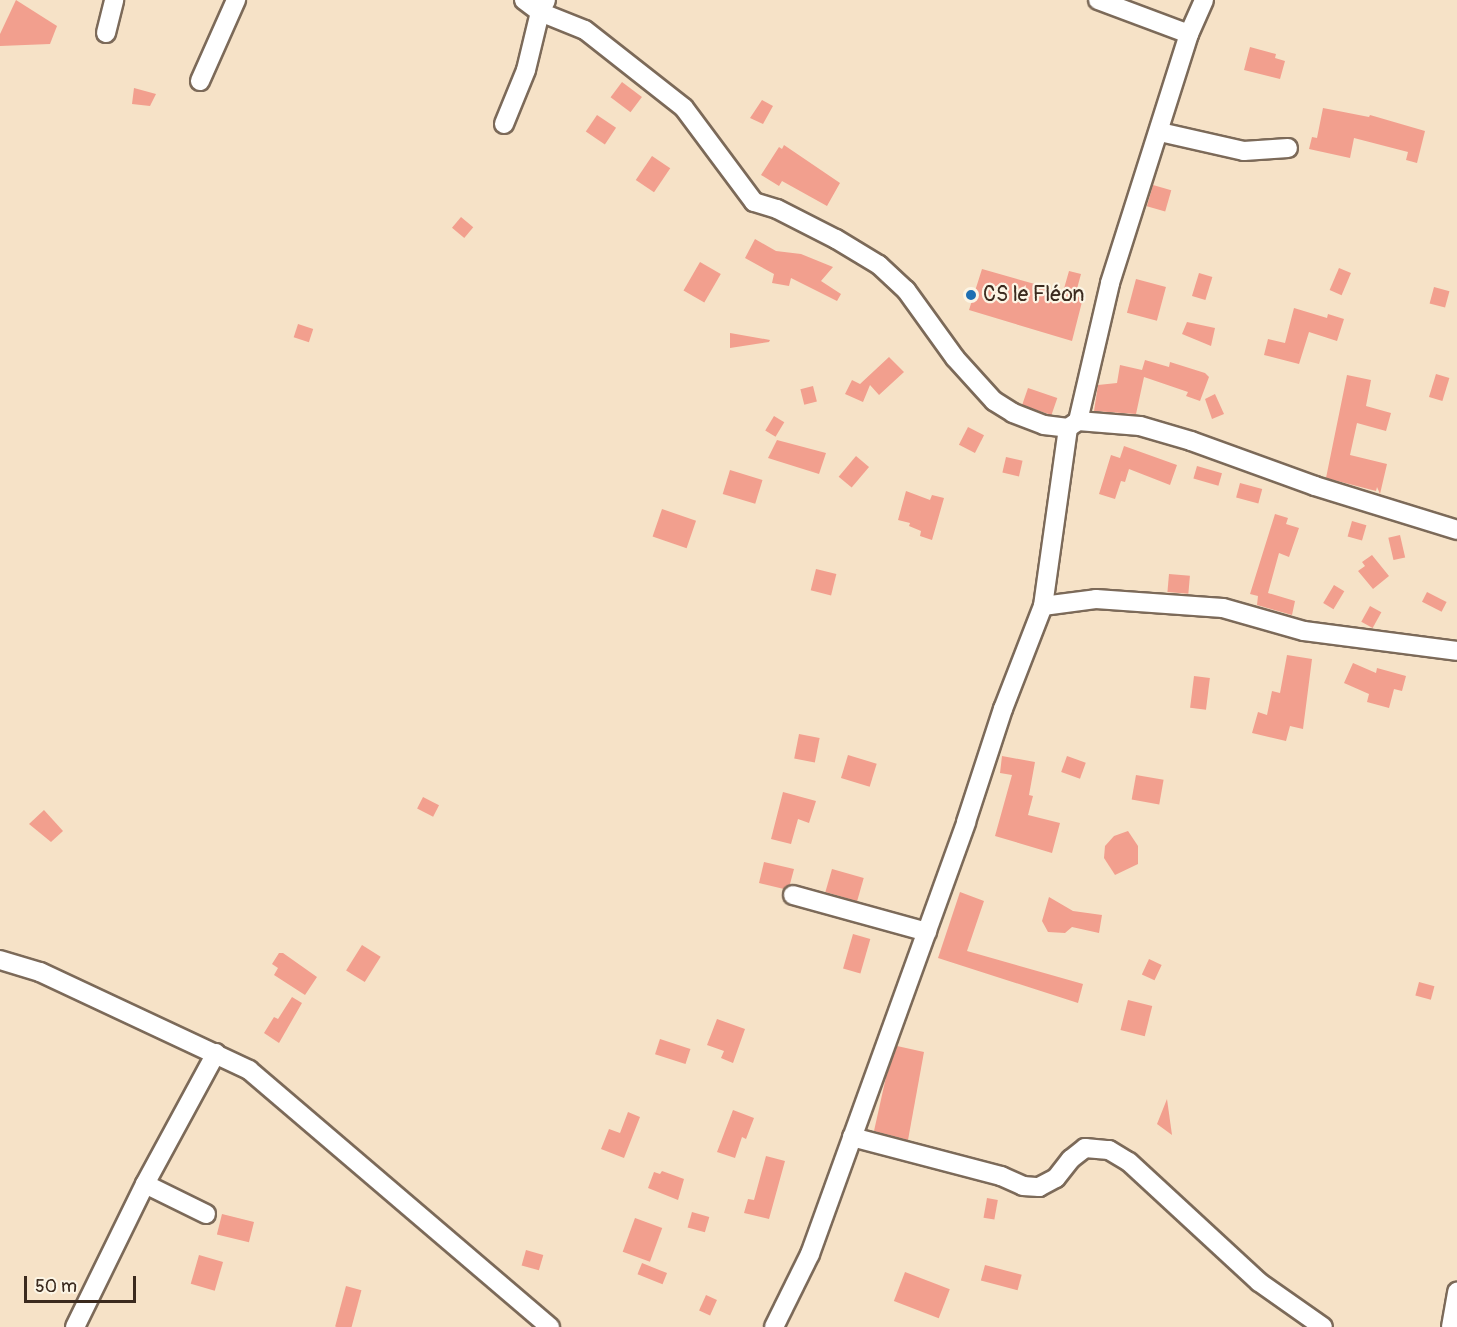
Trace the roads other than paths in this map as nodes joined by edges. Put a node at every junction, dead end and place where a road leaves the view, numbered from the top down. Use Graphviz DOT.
graph roads {
  1 [pos="114,0"];
  2 [pos="236,0"];
  3 [pos="524,0"];
  4 [pos="1098,0"];
  5 [pos="1204,0"];
  6 [pos="543,6"];
  7 [pos="106,33"];
  8 [pos="1189,34"];
  9 [pos="200,81"];
  10 [pos="504,124"];
  11 [pos="1160,132"];
  12 [pos="1288,148"];
  13 [pos="1073,425"];
  14 [pos="1457,530"];
  15 [pos="1043,606"];
  16 [pos="1457,651"];
  17 [pos="793,895"];
  18 [pos="927,932"];
  19 [pos="0,960"];
  20 [pos="216,1053"];
  21 [pos="852,1137"];
  22 [pos="145,1184"];
  23 [pos="206,1214"];
  24 [pos="1457,1292"];
  25 [pos="75,1327"];
  26 [pos="550,1327"];
  27 [pos="774,1327"];
  28 [pos="1323,1327"];
  29 [pos="1451,1327"];
  1 -- 7 [label="street"];
  2 -- 9 [label="street"];
  3 -- 6 [label="street"];
  4 -- 8 [label="street"];
  5 -- 8 [label="street"];
  6 -- 10 [label="street"];
  6 -- 13 [label="street"];
  8 -- 11 [label="street"];
  11 -- 12 [label="street"];
  11 -- 13 [label="street"];
  13 -- 14 [label="street"];
  13 -- 15 [label="street"];
  15 -- 16 [label="street"];
  15 -- 18 [label="street"];
  17 -- 18 [label="street"];
  18 -- 21 [label="street"];
  19 -- 20 [label="street"];
  20 -- 22 [label="street"];
  20 -- 26 [label="street"];
  21 -- 27 [label="street"];
  21 -- 28 [label="street"];
  22 -- 23 [label="street"];
  22 -- 25 [label="street"];
  24 -- 29 [label="street"];
}
